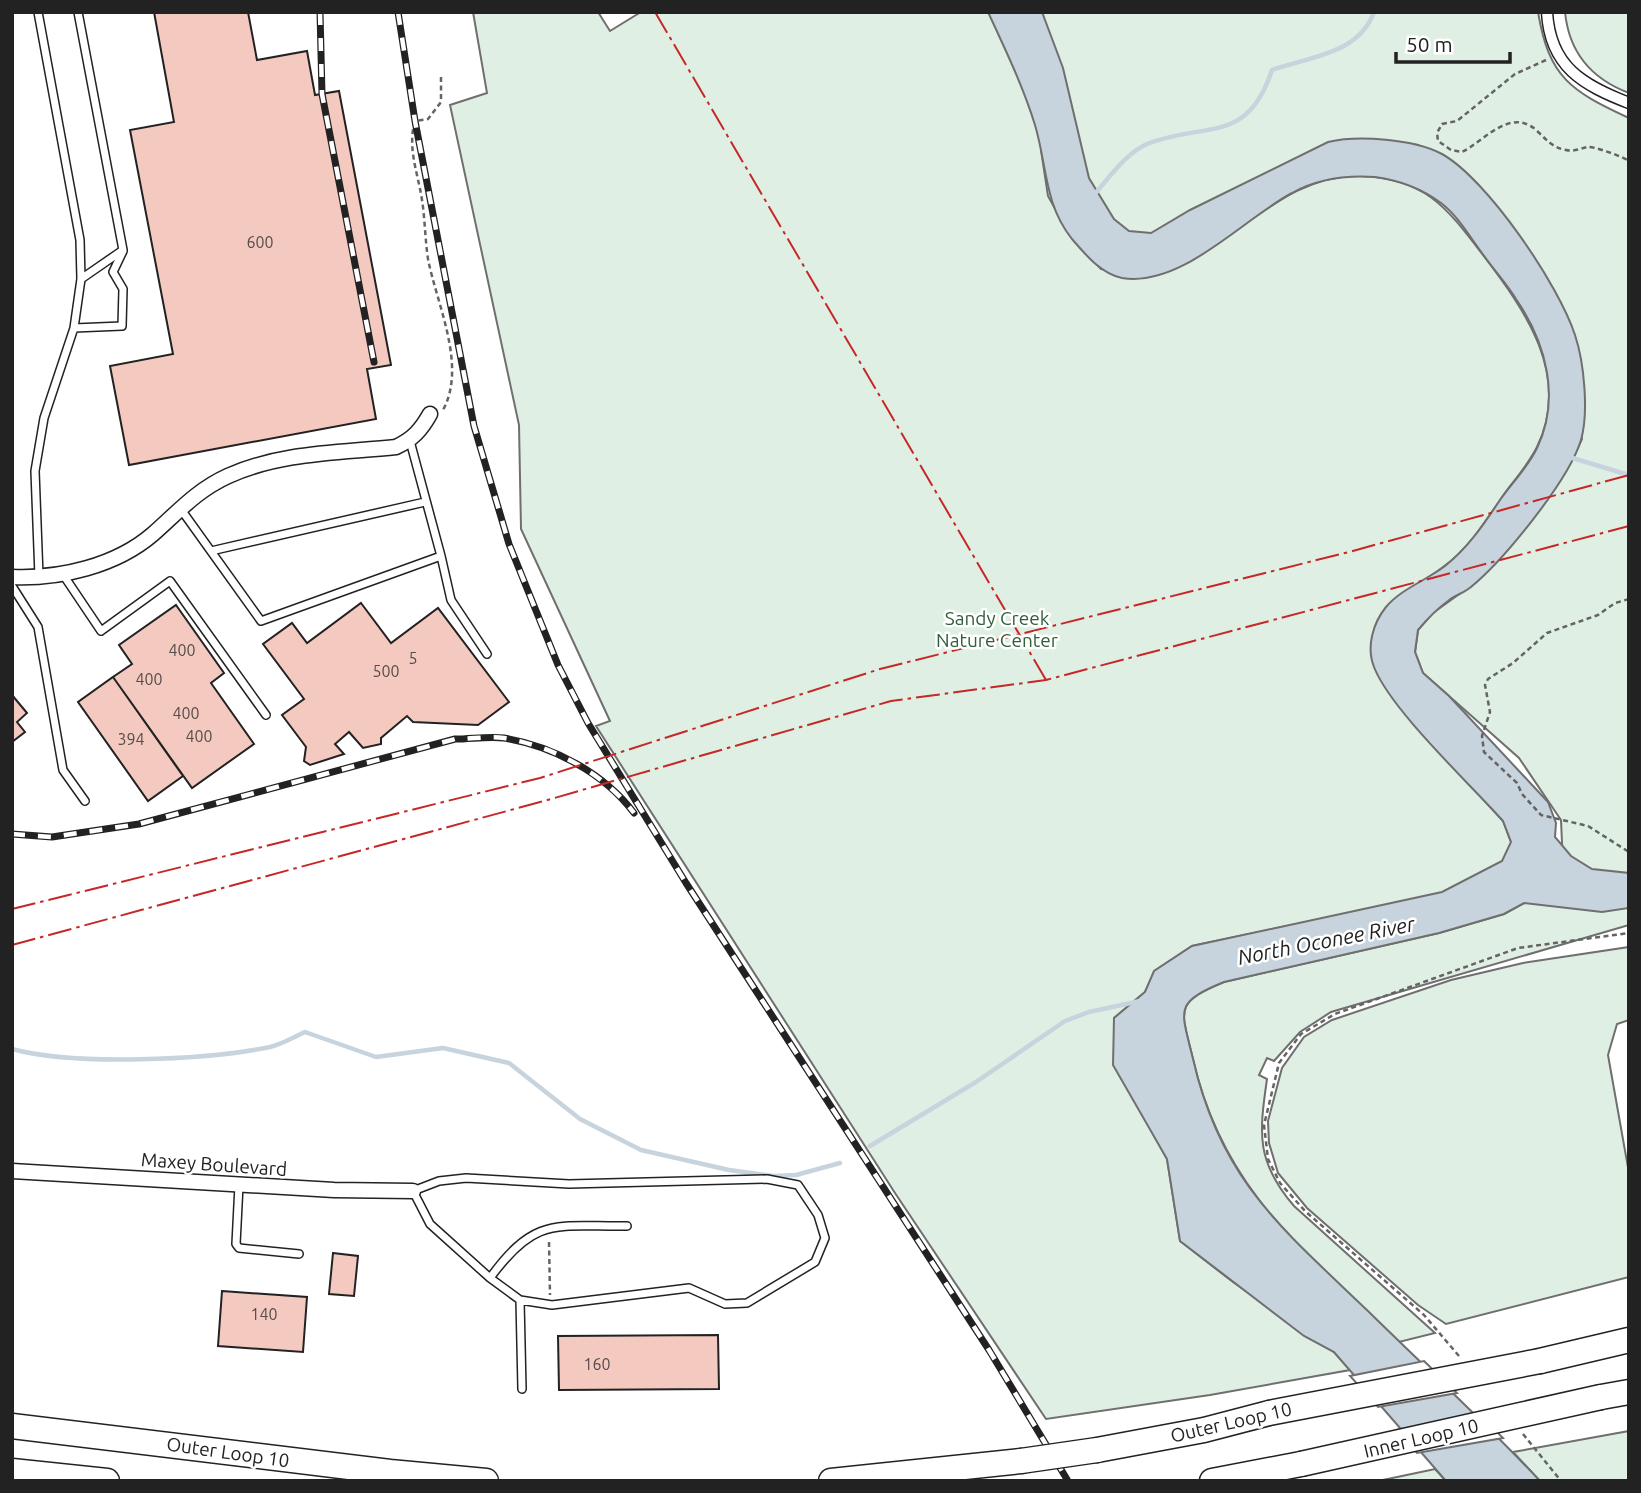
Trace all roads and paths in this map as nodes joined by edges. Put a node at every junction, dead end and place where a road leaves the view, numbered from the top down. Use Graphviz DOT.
graph roads {
  1 [pos="38,12"];
  2 [pos="78,12"];
  3 [pos="1547,12"];
  4 [pos="1558,54"];
  5 [pos="441,77"];
  6 [pos="1629,103"];
  7 [pos="1629,161"];
  8 [pos="123,250"];
  9 [pos="81,279"];
  10 [pos="74,328"];
  11 [pos="430,414"];
  12 [pos="410,441"];
  13 [pos="425,502"];
  14 [pos="180,507"];
  15 [pos="211,551"];
  16 [pos="441,556"];
  17 [pos="62,573"];
  18 [pos="39,576"];
  19 [pos="12,577"];
  20 [pos="12,586"];
  21 [pos="1629,599"];
  22 [pos="487,654"];
  23 [pos="266,715"];
  24 [pos="85,801"];
  25 [pos="1629,852"];
  26 [pos="1629,933"];
  27 [pos="12,1171"];
  28 [pos="239,1185"];
  29 [pos="413,1191"];
  30 [pos="627,1226"];
  31 [pos="550,1228"];
  32 [pos="299,1254"];
  33 [pos="490,1278"];
  34 [pos="520,1300"];
  35 [pos="550,1305"];
  36 [pos="1629,1340"];
  37 [pos="1629,1349"];
  38 [pos="1540,1361"];
  39 [pos="1464,1363"];
  40 [pos="522,1389"];
  41 [pos="1629,1394"];
  42 [pos="12,1426"];
  43 [pos="1523,1434"];
  44 [pos="12,1472"];
  45 [pos="107,1481"];
  46 [pos="486,1481"];
  47 [pos="831,1481"];
  48 [pos="1212,1481"];
  49 [pos="1560,1481"];
  1 -- 9 [label="lane"];
  2 -- 8 [label="lane"];
  3 -- 4 [label="street"];
  4 -- 6 [label="street"];
  4 -- 7 [label="path"];
  5 -- 11 [label="path"];
  8 -- 9 [label="lane"];
  8 -- 10 [label="lane"];
  9 -- 10 [label="lane"];
  10 -- 18 [label="lane"];
  11 -- 12 [label="street"];
  12 -- 13 [label="lane"];
  12 -- 14 [label="street"];
  13 -- 15 [label="lane"];
  13 -- 16 [label="lane"];
  14 -- 15 [label="lane"];
  14 -- 17 [label="street"];
  15 -- 16 [label="lane"];
  16 -- 22 [label="lane"];
  17 -- 18 [label="street"];
  17 -- 23 [label="lane"];
  18 -- 19 [label="street"];
  20 -- 24 [label="lane"];
  21 -- 25 [label="path"];
  26 -- 39 [label="path"];
  27 -- 28 [label="street, Maxey Boulevard"];
  28 -- 29 [label="street, Maxey Boulevard"];
  28 -- 32 [label="lane"];
  29 -- 33 [label="lane"];
  29 -- 35 [label="lane"];
  30 -- 31 [label="lane"];
  31 -- 33 [label="lane"];
  31 -- 35 [label="path"];
  33 -- 34 [label="lane"];
  34 -- 35 [label="lane"];
  34 -- 40 [label="lane"];
  36 -- 38 [label="highway"];
  37 -- 38 [label="highway, Outer Loop 10"];
  38 -- 47 [label="highway, Outer Loop 10, bridge"];
  41 -- 48 [label="highway, Inner Loop 10, bridge"];
  42 -- 46 [label="highway, Outer Loop 10"];
  43 -- 49 [label="path"];
  44 -- 45 [label="highway"];
}
